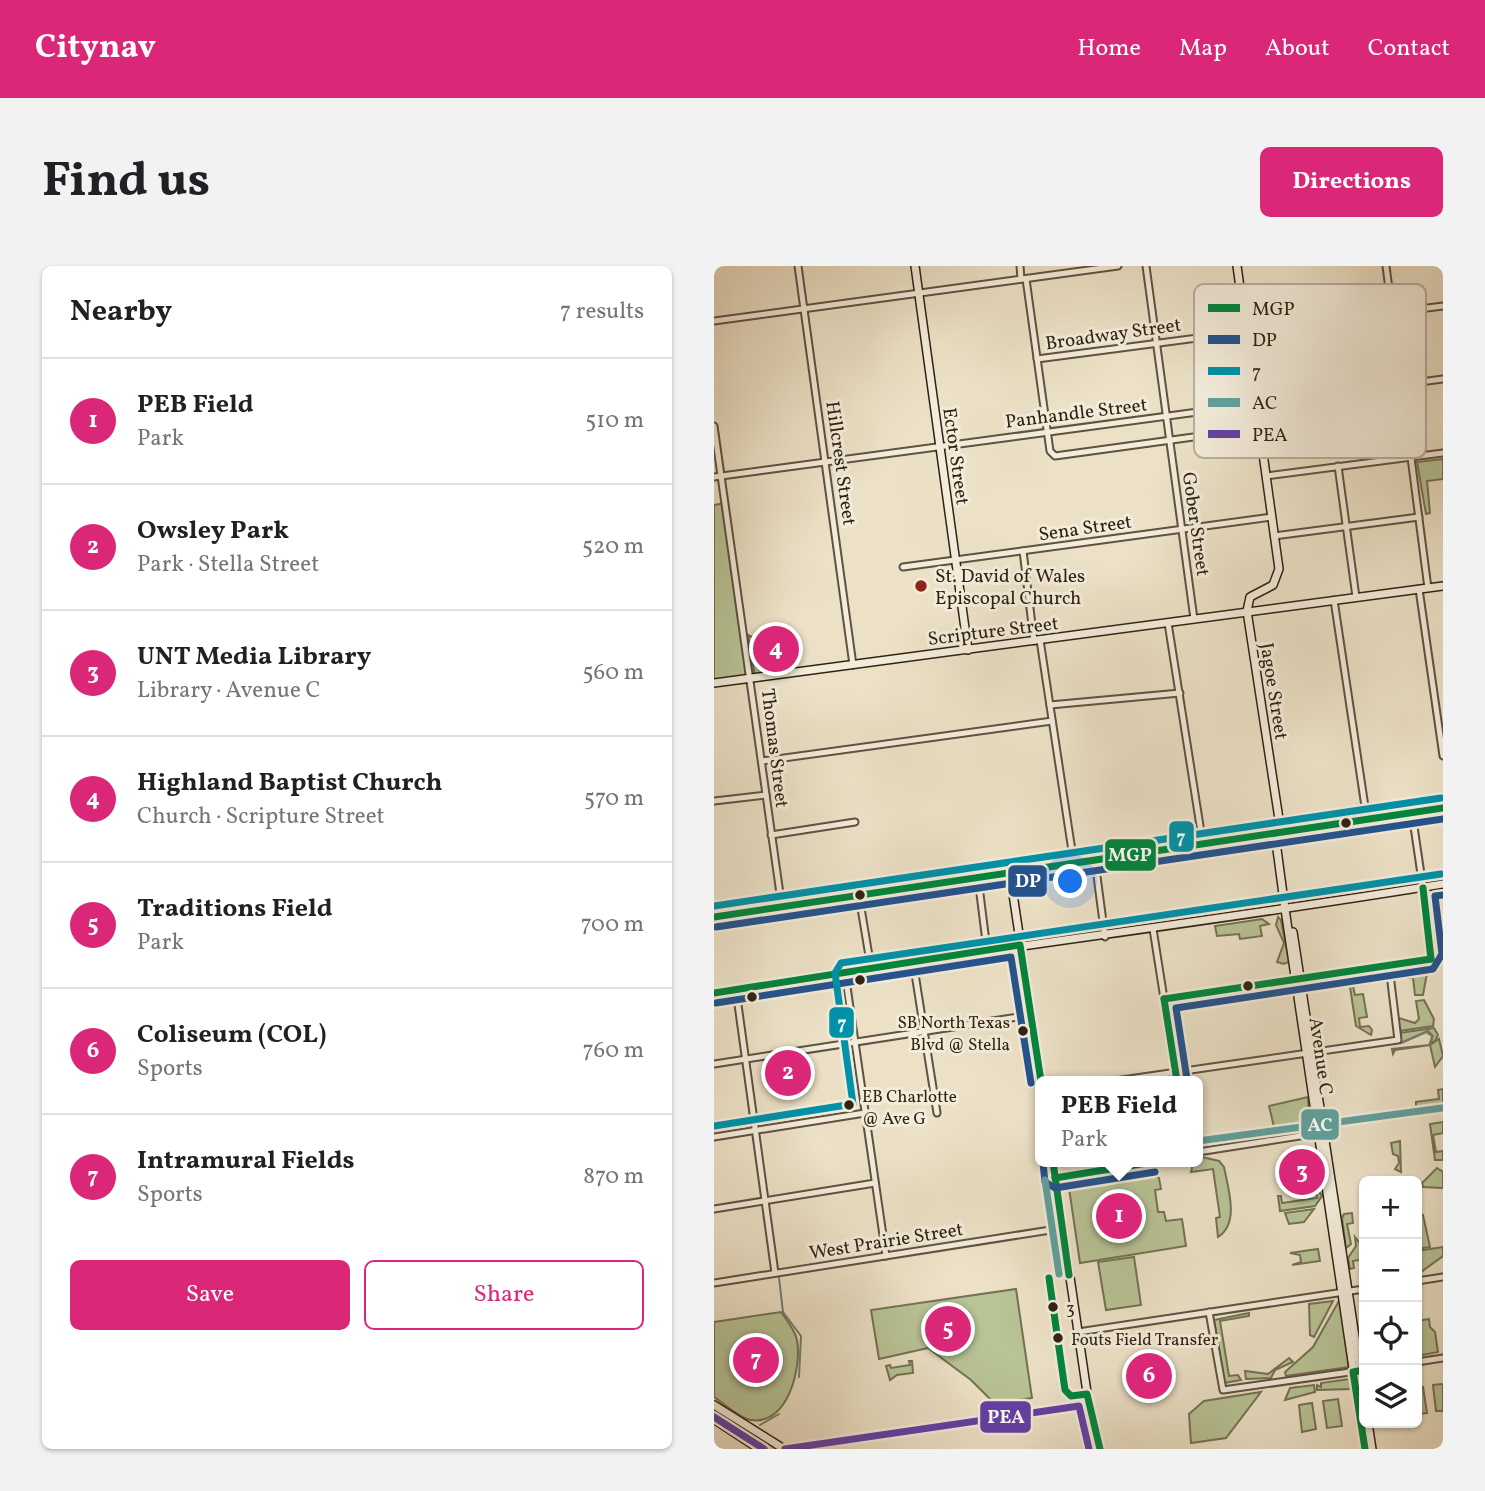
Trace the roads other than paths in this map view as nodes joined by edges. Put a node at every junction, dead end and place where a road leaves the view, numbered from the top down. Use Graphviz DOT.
graph roads {
  1 [pos="798,266"];
  2 [pos="915,266"];
  3 [pos="1020,266"];
  4 [pos="1118,266"];
  5 [pos="1146,266"];
  6 [pos="1237,266"];
  7 [pos="1386,266"];
  8 [pos="1024,279"];
  9 [pos="1239,284"];
  10 [pos="1388,284"];
  11 [pos="919,293"];
  12 [pos="804,308"];
  13 [pos="714,321"];
  14 [pos="1194,339"];
  15 [pos="1157,344"];
  16 [pos="1037,359"];
  17 [pos="1194,412"];
  18 [pos="1167,416"];
  19 [pos="714,426"];
  20 [pos="1047,431"];
  21 [pos="1194,437"];
  22 [pos="1170,441"];
  23 [pos="940,445"];
  24 [pos="1263,458"];
  25 [pos="1403,458"];
  26 [pos="1411,458"];
  27 [pos="825,461"];
  28 [pos="1338,466"];
  29 [pos="717,476"];
  30 [pos="1266,476"];
  31 [pos="1272,517"];
  32 [pos="1419,517"];
  33 [pos="1347,527"];
  34 [pos="1182,530"];
  35 [pos="1274,536"];
  36 [pos="1023,551"];
  37 [pos="956,560"];
  38 [pos="902,567"];
  39 [pos="1443,586"];
  40 [pos="1423,588"];
  41 [pos="1356,597"];
  42 [pos="1334,600"];
  43 [pos="1247,611"];
  44 [pos="1194,619"];
  45 [pos="1168,622"];
  46 [pos="1037,641"];
  47 [pos="968,650"];
  48 [pos="853,665"];
  49 [pos="751,678"];
  50 [pos="714,682"];
  51 [pos="1180,693"];
  52 [pos="1050,705"];
  53 [pos="1052,721"];
  54 [pos="1443,757"];
  55 [pos="762,761"];
  56 [pos="766,795"];
  57 [pos="714,802"];
  58 [pos="1443,808"];
  59 [pos="1412,813"];
  60 [pos="1367,820"];
  61 [pos="855,822"];
  62 [pos="1277,834"];
  63 [pos="771,835"];
  64 [pos="1203,845"];
  65 [pos="1095,861"];
  66 [pos="1074,864"];
  67 [pos="1010,874"];
  68 [pos="978,878"];
  69 [pos="1443,884"];
  70 [pos="1423,888"];
  71 [pos="859,896"];
  72 [pos="782,908"];
  73 [pos="1287,909"];
  74 [pos="714,917"];
  75 [pos="1153,929"];
  76 [pos="1105,937"];
  77 [pos="1020,945"];
  78 [pos="988,950"];
  79 [pos="914,961"];
  80 [pos="1389,966"];
  81 [pos="871,968"];
  82 [pos="845,973"];
  83 [pos="1298,980"];
  84 [pos="736,990"];
  85 [pos="714,993"];
  86 [pos="1164,999"];
  87 [pos="1031,1015"];
  88 [pos="925,1032"];
  89 [pos="854,1042"];
  90 [pos="1309,1053"];
  91 [pos="745,1059"];
  92 [pos="714,1064"];
  93 [pos="1175,1072"];
  94 [pos="1040,1076"];
  95 [pos="1148,1076"];
  96 [pos="1176,1076"];
  97 [pos="865,1113"];
  98 [pos="937,1113"];
  99 [pos="755,1130"];
  100 [pos="1321,1133"];
  101 [pos="714,1137"];
  102 [pos="1203,1151"];
  103 [pos="1054,1167"];
  104 [pos="1122,1167"];
  105 [pos="1055,1178"];
  106 [pos="875,1183"];
  107 [pos="765,1201"];
  108 [pos="714,1209"];
  109 [pos="1063,1228"];
  110 [pos="886,1256"];
  111 [pos="775,1273"];
  112 [pos="1443,1278"];
  113 [pos="1422,1280"];
  114 [pos="714,1283"];
  115 [pos="1359,1290"];
  116 [pos="1344,1292"];
  117 [pos="1209,1312"];
  118 [pos="1078,1332"];
  119 [pos="1443,1358"];
  120 [pos="1422,1361"];
  121 [pos="1359,1371"];
  122 [pos="714,1405"];
  123 [pos="1089,1406"];
  124 [pos="714,1418"];
  125 [pos="1363,1428"];
  126 [pos="1369,1428"];
  127 [pos="761,1449"];
  128 [pos="784,1449"];
  129 [pos="1092,1449"];
  130 [pos="1100,1449"];
  131 [pos="1365,1449"];
  132 [pos="1372,1449"];
  1 -- 12 [label="street, Hillcrest Street"];
  2 -- 11 [label="street, Ector Street"];
  3 -- 8 [label="street"];
  4 -- 8 [label="street"];
  5 -- 15 [label="street, Gober Street"];
  6 -- 9 [label="street"];
  7 -- 10 [label="street"];
  8 -- 11 [label="street"];
  8 -- 16 [label="street"];
  11 -- 12 [label="street"];
  11 -- 23 [label="street, Ector Street"];
  12 -- 13 [label="street"];
  12 -- 27 [label="street, Hillcrest Street"];
  14 -- 15 [label="street, Broadway Street"];
  15 -- 16 [label="street, Broadway Street"];
  15 -- 18 [label="street, Gober Street"];
  16 -- 20 [label="street"];
  17 -- 18 [label="street, Panhandle Street"];
  18 -- 20 [label="street, Panhandle Street"];
  18 -- 22 [label="street, Gober Street"];
  19 -- 29 [label="street, Thomas Street"];
  20 -- 22 [label="street"];
  20 -- 23 [label="street, Panhandle Street"];
  21 -- 22 [label="street"];
  22 -- 34 [label="street, Gober Street"];
  23 -- 27 [label="street, Panhandle Street"];
  23 -- 37 [label="street, Ector Street"];
  24 -- 30 [label="street"];
  25 -- 28 [label="street"];
  26 -- 32 [label="street"];
  27 -- 29 [label="street, Panhandle Street"];
  27 -- 48 [label="street, Hillcrest Street"];
  28 -- 30 [label="street"];
  28 -- 33 [label="street"];
  29 -- 49 [label="street, Thomas Street"];
  30 -- 31 [label="street"];
  31 -- 34 [label="street, Sena Street"];
  31 -- 35 [label="street"];
  32 -- 33 [label="street"];
  32 -- 40 [label="street"];
  33 -- 35 [label="street"];
  33 -- 41 [label="street"];
  34 -- 36 [label="street, Sena Street"];
  34 -- 44 [label="street, Gober Street"];
  35 -- 43 [label="street"];
  36 -- 37 [label="street, Sena Street"];
  36 -- 46 [label="street"];
  37 -- 38 [label="street, Sena Street"];
  37 -- 47 [label="street, Ector Street"];
  39 -- 40 [label="street, Scripture Street"];
  40 -- 41 [label="street, Scripture Street"];
  40 -- 54 [label="street"];
  41 -- 42 [label="street, Scripture Street"];
  42 -- 43 [label="street, Scripture Street"];
  42 -- 60 [label="street"];
  43 -- 44 [label="street, Scripture Street"];
  43 -- 62 [label="street, Jagoe Street"];
  44 -- 45 [label="street, Scripture Street"];
  45 -- 46 [label="street, Scripture Street"];
  45 -- 51 [label="street"];
  46 -- 47 [label="street, Scripture Street"];
  46 -- 52 [label="street"];
  47 -- 48 [label="street, Scripture Street"];
  48 -- 49 [label="street, Scripture Street"];
  49 -- 50 [label="street, Scripture Street"];
  49 -- 55 [label="street, Thomas Street"];
  51 -- 52 [label="street"];
  51 -- 64 [label="street"];
  52 -- 53 [label="street"];
  53 -- 55 [label="street"];
  53 -- 66 [label="street"];
  55 -- 56 [label="street, Thomas Street"];
  56 -- 57 [label="street"];
  56 -- 63 [label="street, Thomas Street"];
  58 -- 59 [label="street"];
  59 -- 60 [label="street"];
  59 -- 70 [label="street"];
  60 -- 62 [label="street"];
  61 -- 63 [label="street"];
  62 -- 64 [label="street"];
  62 -- 73 [label="street, Jagoe Street"];
  63 -- 72 [label="street, Thomas Street"];
  64 -- 65 [label="street"];
  65 -- 66 [label="street"];
  65 -- 76 [label="street"];
  66 -- 67 [label="street"];
  67 -- 68 [label="street"];
  67 -- 77 [label="street"];
  68 -- 71 [label="street"];
  68 -- 78 [label="street"];
  69 -- 70 [label="street"];
  70 -- 73 [label="street"];
  70 -- 80 [label="street"];
  71 -- 72 [label="street"];
  71 -- 81 [label="street"];
  72 -- 74 [label="street"];
  73 -- 75 [label="street"];
  73 -- 83 [label="street, Avenue C"];
  75 -- 76 [label="street"];
  75 -- 86 [label="street"];
  76 -- 77 [label="street"];
  77 -- 78 [label="street"];
  77 -- 87 [label="street"];
  78 -- 79 [label="street"];
  79 -- 81 [label="street"];
  79 -- 88 [label="street"];
  80 -- 83 [label="street"];
  80 -- 90 [label="street"];
  81 -- 82 [label="street"];
  82 -- 84 [label="street"];
  82 -- 89 [label="street"];
  83 -- 86 [label="street"];
  83 -- 90 [label="street, Avenue C"];
  84 -- 85 [label="street"];
  84 -- 91 [label="street"];
  86 -- 93 [label="street"];
  87 -- 88 [label="street"];
  87 -- 94 [label="street"];
  88 -- 89 [label="street"];
  88 -- 98 [label="street"];
  89 -- 91 [label="street"];
  89 -- 97 [label="street"];
  90 -- 93 [label="street"];
  90 -- 100 [label="street, Avenue C"];
  91 -- 92 [label="street"];
  91 -- 99 [label="street"];
  93 -- 95 [label="street"];
  93 -- 96 [label="street"];
  97 -- 99 [label="street"];
  97 -- 106 [label="street"];
  99 -- 101 [label="street"];
  99 -- 107 [label="street"];
  100 -- 102 [label="street"];
  100 -- 116 [label="street, Avenue C"];
  103 -- 105 [label="street"];
  104 -- 105 [label="street"];
  105 -- 109 [label="street"];
  106 -- 107 [label="street"];
  106 -- 110 [label="street"];
  107 -- 108 [label="street"];
  107 -- 111 [label="street"];
  109 -- 110 [label="street, West Prairie Street"];
  109 -- 118 [label="street"];
  110 -- 111 [label="street, West Prairie Street"];
  111 -- 114 [label="street, West Prairie Street"];
  112 -- 113 [label="street"];
  115 -- 116 [label="street"];
  116 -- 117 [label="street"];
  116 -- 121 [label="street, Avenue C"];
  117 -- 118 [label="street"];
  117 -- 121 [label="street"];
  118 -- 123 [label="street"];
  119 -- 120 [label="street"];
  122 -- 128 [label="street"];
  123 -- 129 [label="street"];
  123 -- 130 [label="street"];
  124 -- 127 [label="highway"];
  125 -- 131 [label="street, Avenue C"];
  126 -- 132 [label="street"];
}
